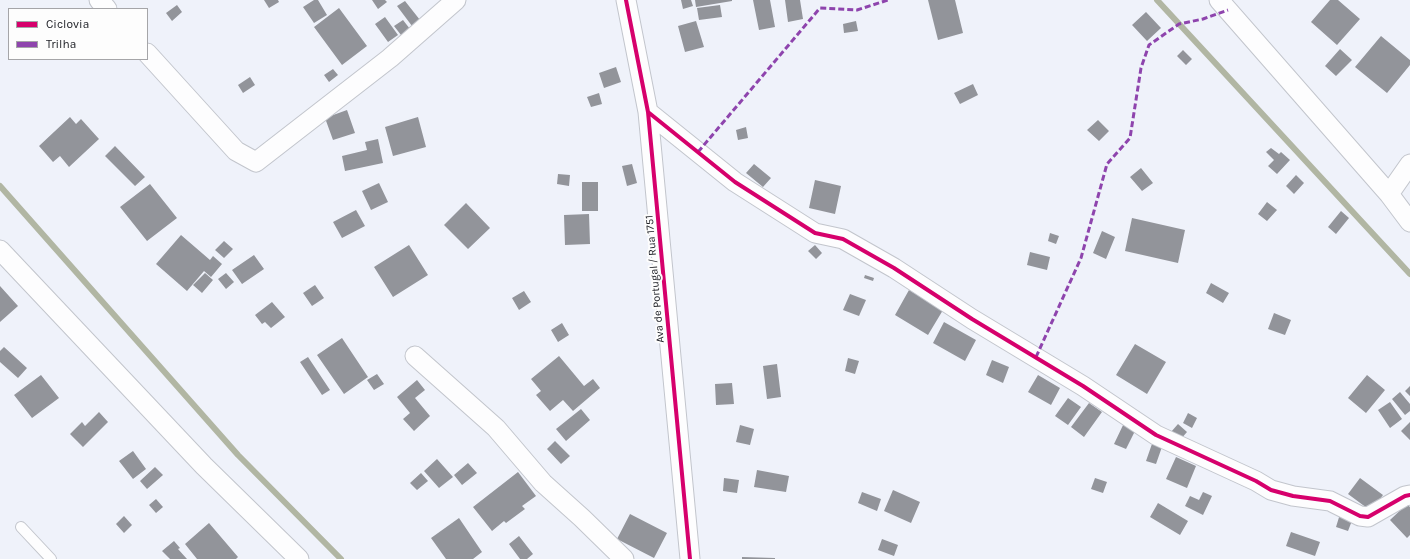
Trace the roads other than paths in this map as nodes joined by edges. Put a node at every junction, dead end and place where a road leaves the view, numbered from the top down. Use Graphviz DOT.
graph roads {
  1 [pos="99,0"];
  2 [pos="456,0"];
  3 [pos="626,0"];
  4 [pos="1227,3"];
  5 [pos="106,8"];
  6 [pos="148,54"];
  7 [pos="648,112"];
  8 [pos="1410,164"];
  9 [pos="1389,194"];
  10 [pos="1410,222"];
  11 [pos="0,250"];
  12 [pos="415,356"];
  13 [pos="1410,496"];
  14 [pos="21,527"];
  15 [pos="51,559"];
  16 [pos="299,559"];
  17 [pos="624,559"];
  18 [pos="690,559"];
  1 -- 5 [label="street"];
  2 -- 6 [label="street"];
  3 -- 7 [label="street, Ava de Portugal / Rua 1751"];
  4 -- 9 [label="street"];
  7 -- 13 [label="street"];
  7 -- 18 [label="street, Ava de Portugal / Rua 1751"];
  8 -- 9 [label="street"];
  9 -- 10 [label="street"];
  11 -- 16 [label="street"];
  12 -- 17 [label="street"];
  14 -- 15 [label="lane"];
}
